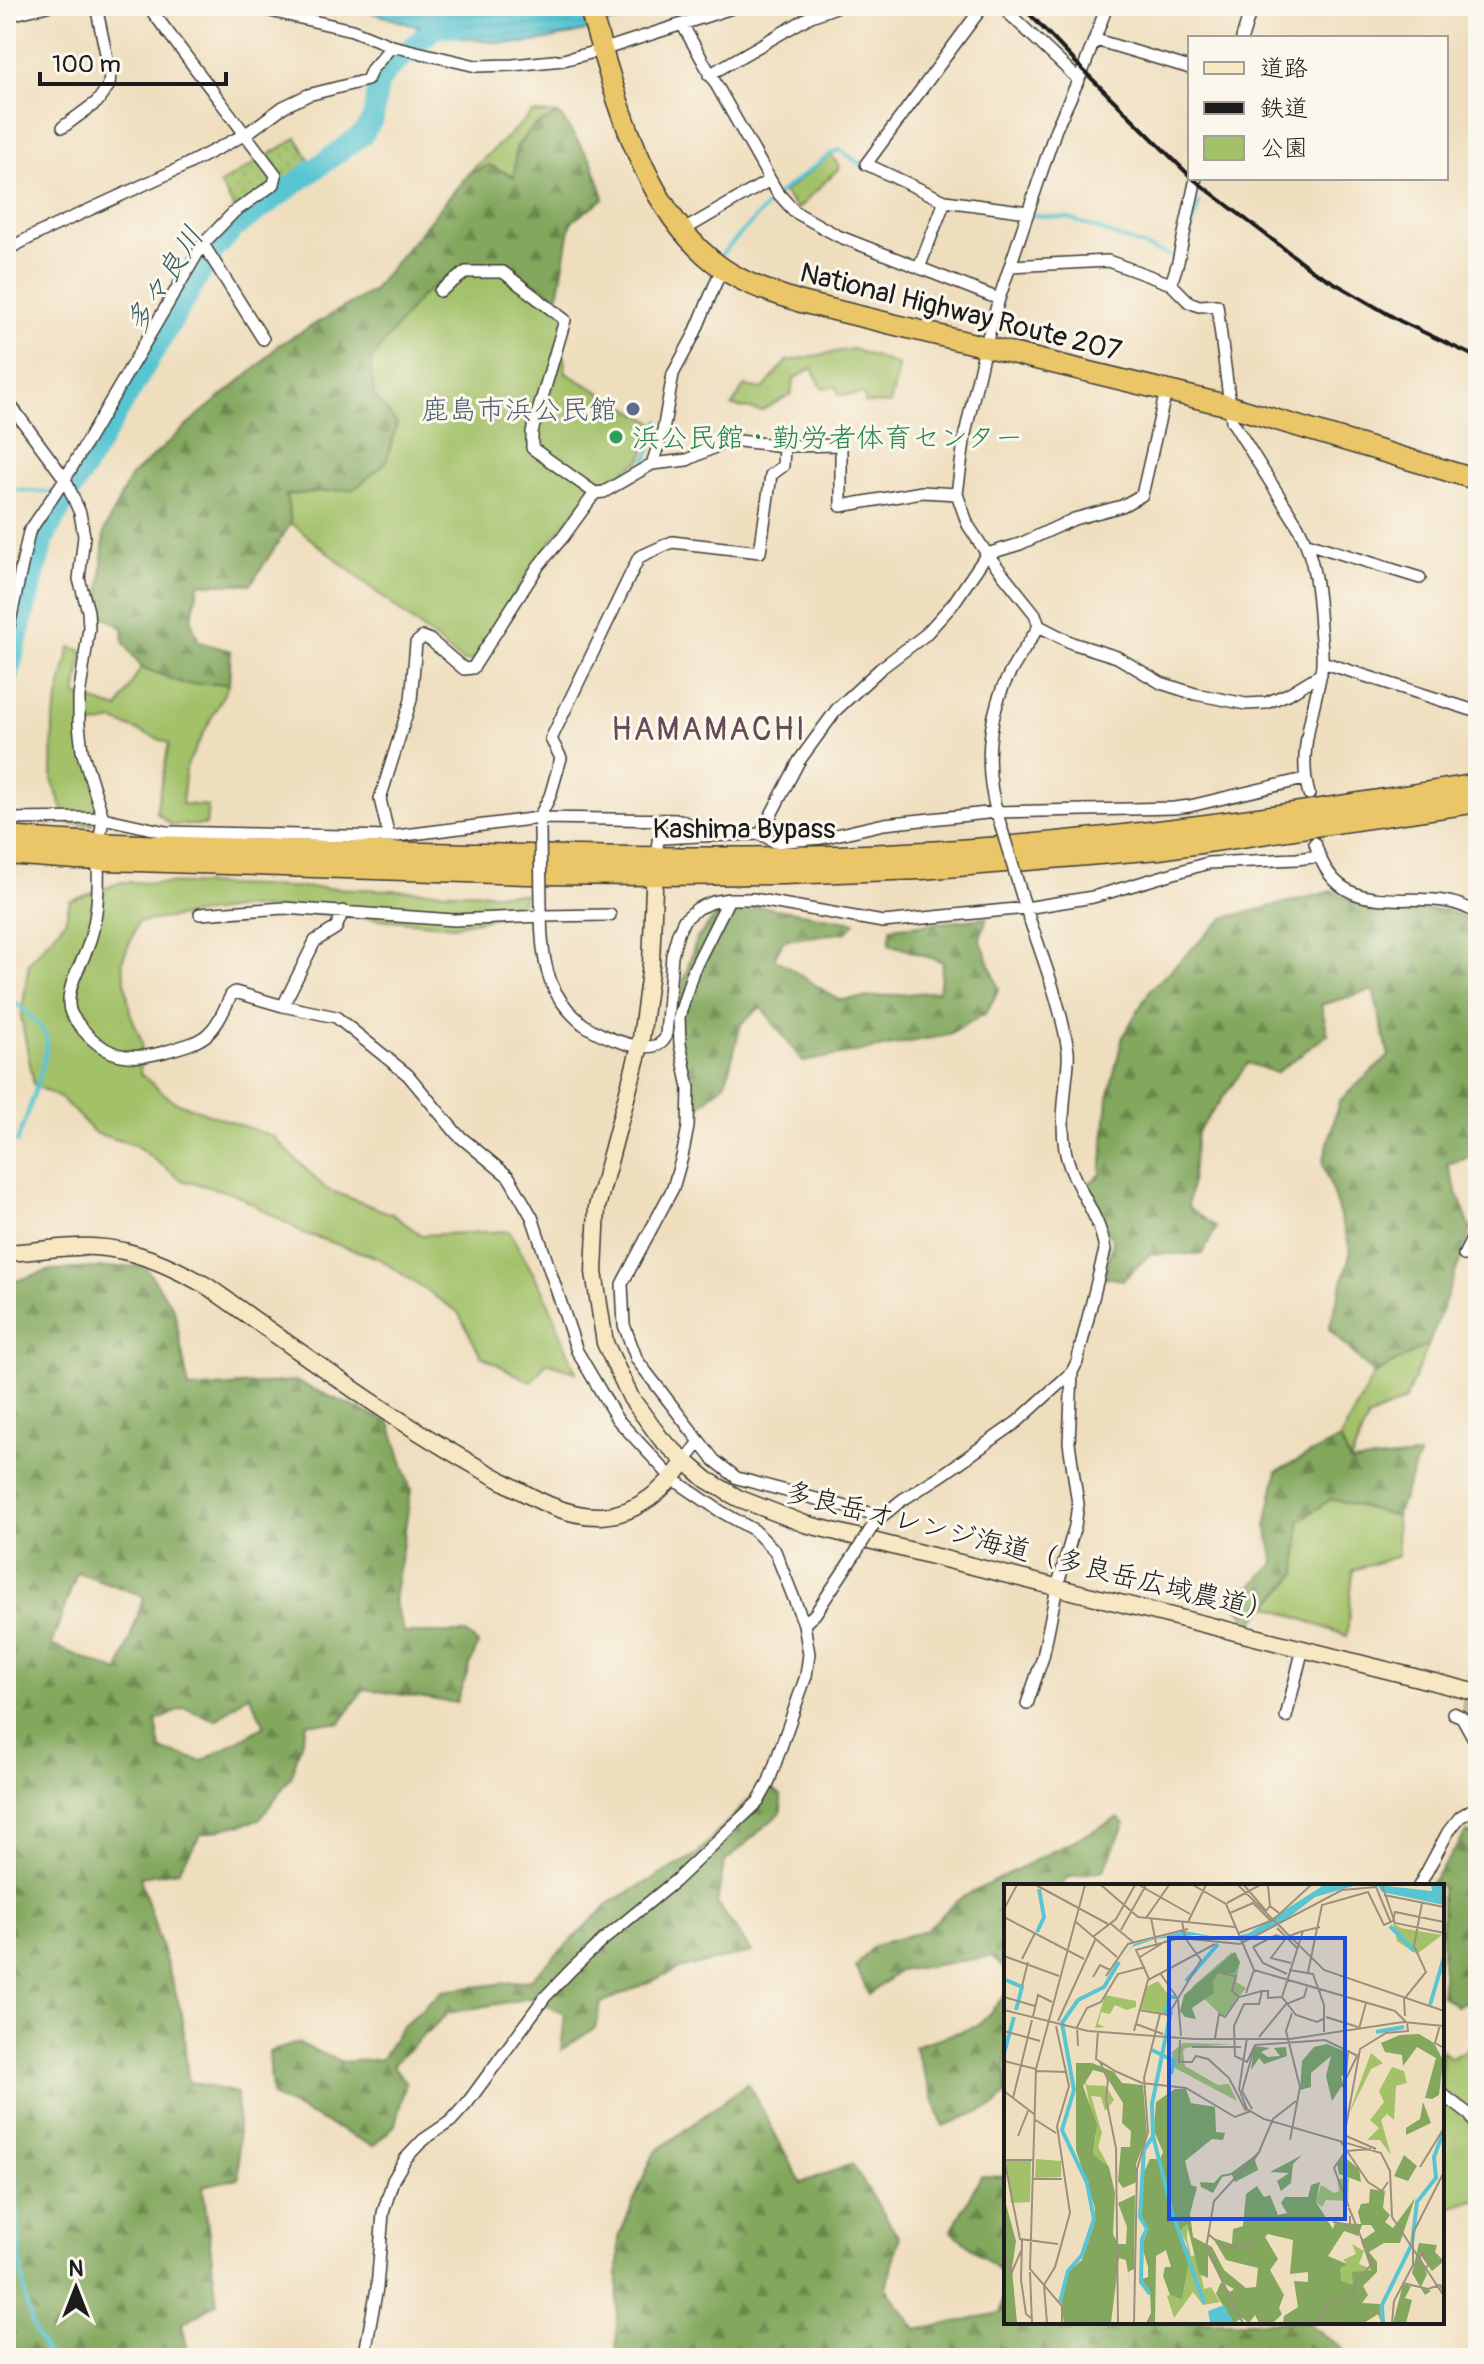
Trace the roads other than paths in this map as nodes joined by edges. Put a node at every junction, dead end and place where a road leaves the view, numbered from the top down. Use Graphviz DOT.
graph roads {
  1 [pos="47,6"];
  2 [pos="96,6"];
  3 [pos="148,6"];
  4 [pos="249,6"];
  5 [pos="589,6"];
  6 [pos="839,6"];
  7 [pos="983,6"];
  8 [pos="1001,6"];
  9 [pos="1107,6"];
  10 [pos="1252,6"];
  11 [pos="732,7"];
  12 [pos="6,16"];
  13 [pos="682,24"];
  14 [pos="1243,36"];
  15 [pos="1096,40"];
  16 [pos="392,46"];
  17 [pos="601,47"];
  18 [pos="1188,67"];
  19 [pos="709,75"];
  20 [pos="1079,80"];
  21 [pos="63,127"];
  22 [pos="246,134"];
  23 [pos="770,180"];
  24 [pos="1196,180"];
  25 [pos="944,204"];
  26 [pos="1028,215"];
  27 [pos="682,231"];
  28 [pos="203,244"];
  29 [pos="6,250"];
  30 [pos="1010,266"];
  31 [pos="722,268"];
  32 [pos="919,268"];
  33 [pos="1171,284"];
  34 [pos="440,291"];
  35 [pos="999,299"];
  36 [pos="263,339"];
  37 [pos="985,347"];
  38 [pos="1166,391"];
  39 [pos="6,399"];
  40 [pos="1230,406"];
  41 [pos="784,446"];
  42 [pos="652,464"];
  43 [pos="1478,480"];
  44 [pos="59,488"];
  45 [pos="595,493"];
  46 [pos="957,494"];
  47 [pos="1307,543"];
  48 [pos="987,554"];
  49 [pos="1420,578"];
  50 [pos="1039,626"];
  51 [pos="6,630"];
  52 [pos="1322,668"];
  53 [pos="1478,712"];
  54 [pos="1304,779"];
  55 [pos="1478,784"];
  56 [pos="1309,794"];
  57 [pos="1478,802"];
  58 [pos="997,816"];
  59 [pos="103,818"];
  60 [pos="6,819"];
  61 [pos="540,823"];
  62 [pos="761,834"];
  63 [pos="699,836"];
  64 [pos="6,837"];
  65 [pos="389,837"];
  66 [pos="1315,843"];
  67 [pos="76,851"];
  68 [pos="98,852"];
  69 [pos="6,854"];
  70 [pos="1319,856"];
  71 [pos="655,866"];
  72 [pos="729,899"];
  73 [pos="1026,908"];
  74 [pos="541,910"];
  75 [pos="343,911"];
  76 [pos="200,914"];
  77 [pos="1478,914"];
  78 [pos="610,915"];
  79 [pos="283,1006"];
  80 [pos="640,1046"];
  81 [pos="1478,1227"];
  82 [pos="6,1253"];
  83 [pos="1464,1255"];
  84 [pos="1072,1372"];
  85 [pos="700,1442"];
  86 [pos="685,1461"];
  87 [pos="673,1479"];
  88 [pos="878,1519"];
  89 [pos="1057,1587"];
  90 [pos="804,1624"];
  91 [pos="1303,1648"];
  92 [pos="1478,1693"];
  93 [pos="1027,1704"];
  94 [pos="1460,1714"];
  95 [pos="1286,1717"];
  96 [pos="1478,1746"];
  97 [pos="1478,1806"];
  98 [pos="1420,1884"];
  99 [pos="1444,2096"];
  100 [pos="1478,2128"];
  101 [pos="364,2358"];
  1 -- 12 [label="street"];
  2 -- 21 [label="street"];
  3 -- 22 [label="street"];
  4 -- 16 [label="street"];
  5 -- 17 [label="highway, National Highway Route 207"];
  6 -- 19 [label="street"];
  7 -- 25 [label="street"];
  8 -- 20 [label="street"];
  9 -- 15 [label="street"];
  10 -- 14 [label="street"];
  11 -- 13 [label="street"];
  13 -- 17 [label="street"];
  13 -- 19 [label="street"];
  15 -- 18 [label="street"];
  15 -- 20 [label="street"];
  16 -- 17 [label="street"];
  16 -- 22 [label="street"];
  17 -- 27 [label="highway, National Highway Route 207"];
  19 -- 23 [label="street"];
  20 -- 26 [label="street"];
  22 -- 28 [label="street"];
  22 -- 29 [label="street"];
  23 -- 27 [label="street"];
  23 -- 32 [label="street"];
  24 -- 33 [label="street"];
  25 -- 26 [label="street"];
  25 -- 32 [label="street"];
  26 -- 30 [label="street"];
  27 -- 31 [label="highway, National Highway Route 207"];
  28 -- 36 [label="street"];
  28 -- 44 [label="street"];
  30 -- 33 [label="street"];
  30 -- 35 [label="street"];
  31 -- 37 [label="highway, National Highway Route 207"];
  31 -- 42 [label="street"];
  32 -- 35 [label="street"];
  33 -- 40 [label="street"];
  34 -- 45 [label="street"];
  35 -- 37 [label="street"];
  37 -- 38 [label="highway, National Highway Route 207"];
  37 -- 46 [label="street"];
  38 -- 40 [label="highway, National Highway Route 207"];
  38 -- 48 [label="street"];
  39 -- 44 [label="street"];
  40 -- 43 [label="highway, National Highway Route 207"];
  40 -- 47 [label="street"];
  41 -- 42 [label="street"];
  41 -- 46 [label="street"];
  41 -- 61 [label="street"];
  42 -- 45 [label="street"];
  44 -- 51 [label="street"];
  44 -- 59 [label="street"];
  45 -- 65 [label="street"];
  46 -- 48 [label="street"];
  47 -- 49 [label="street"];
  47 -- 52 [label="street"];
  48 -- 50 [label="street"];
  48 -- 62 [label="street"];
  50 -- 52 [label="street"];
  50 -- 58 [label="street"];
  52 -- 53 [label="street"];
  52 -- 54 [label="street"];
  54 -- 56 [label="street"];
  54 -- 58 [label="street"];
  55 -- 71 [label="highway, Kashima Bypass"];
  57 -- 71 [label="highway, Kashima Bypass"];
  58 -- 62 [label="street"];
  58 -- 73 [label="street, bridge"];
  59 -- 60 [label="street"];
  59 -- 65 [label="street"];
  59 -- 68 [label="street"];
  61 -- 63 [label="street"];
  61 -- 65 [label="street"];
  61 -- 74 [label="street, bridge"];
  62 -- 63 [label="street"];
  63 -- 71 [label="street"];
  64 -- 67 [label="highway, Kashima Bypass"];
  66 -- 70 [label="street"];
  67 -- 68 [label="highway, Kashima Bypass"];
  67 -- 69 [label="highway, Kashima Bypass"];
  68 -- 71 [label="highway, Kashima Bypass"];
  68 -- 79 [label="street"];
  70 -- 73 [label="street"];
  70 -- 77 [label="street"];
  71 -- 80 [label="street, 多良岳オレンジ海道（多良岳広域農道）"];
  72 -- 73 [label="street"];
  72 -- 80 [label="street"];
  72 -- 85 [label="street"];
  73 -- 84 [label="street"];
  74 -- 75 [label="street"];
  74 -- 78 [label="street"];
  74 -- 80 [label="street"];
  75 -- 76 [label="street"];
  75 -- 79 [label="street"];
  79 -- 87 [label="street"];
  80 -- 86 [label="street, 多良岳オレンジ海道（多良岳広域農道）"];
  81 -- 83 [label="street"];
  82 -- 87 [label="street"];
  84 -- 88 [label="street"];
  84 -- 89 [label="street"];
  85 -- 86 [label="street"];
  85 -- 88 [label="street"];
  86 -- 87 [label="street"];
  86 -- 89 [label="street, 多良岳オレンジ海道（多良岳広域農道）"];
  87 -- 90 [label="street"];
  88 -- 90 [label="street, bridge"];
  89 -- 91 [label="street, 多良岳オレンジ海道（多良岳広域農道）"];
  89 -- 93 [label="street"];
  90 -- 101 [label="street"];
  91 -- 92 [label="street, 多良岳オレンジ海道（多良岳広域農道）"];
  91 -- 95 [label="street"];
  94 -- 96 [label="street"];
  97 -- 98 [label="street"];
  99 -- 100 [label="street"];
}
